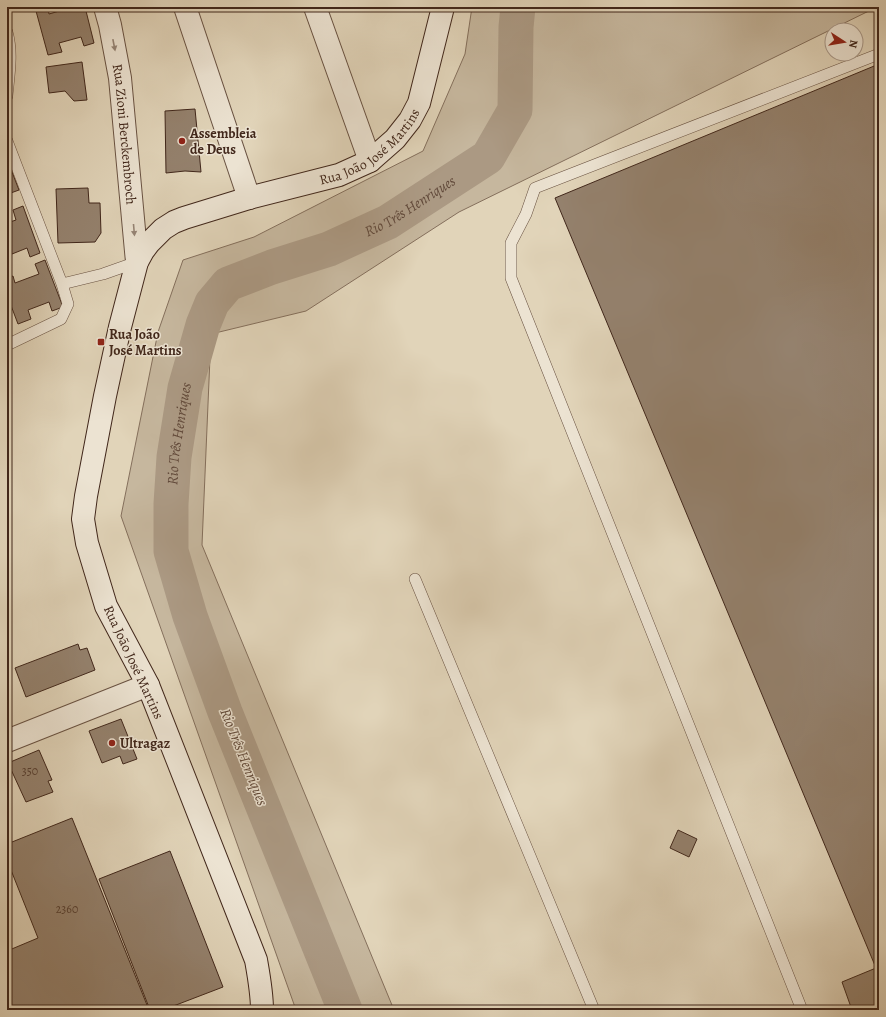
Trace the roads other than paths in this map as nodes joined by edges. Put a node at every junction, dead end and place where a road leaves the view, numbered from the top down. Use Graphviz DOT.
graph roads {
  1 [pos="105,7"];
  2 [pos="185,7"];
  3 [pos="315,7"];
  4 [pos="443,7"];
  5 [pos="7,32"];
  6 [pos="879,54"];
  7 [pos="7,96"];
  8 [pos="7,141"];
  9 [pos="370,161"];
  10 [pos="249,198"];
  11 [pos="137,262"];
  12 [pos="62,284"];
  13 [pos="7,344"];
  14 [pos="415,579"];
  15 [pos="148,685"];
  16 [pos="7,741"];
  17 [pos="262,1010"];
  18 [pos="594,1010"];
  19 [pos="802,1010"];
  1 -- 11 [label="main road, Rua Zioni Berckembroch, one-way"];
  2 -- 10 [label="main road"];
  3 -- 9 [label="main road"];
  4 -- 9 [label="main road, Rua João José Martins"];
  5 -- 7 [label="lane"];
  6 -- 19 [label="lane"];
  8 -- 12 [label="lane"];
  9 -- 10 [label="main road, Rua João José Martins"];
  10 -- 11 [label="main road, Rua João José Martins"];
  11 -- 12 [label="lane"];
  11 -- 15 [label="main road, Rua João José Martins"];
  12 -- 13 [label="lane"];
  14 -- 18 [label="lane"];
  15 -- 16 [label="main road"];
  15 -- 17 [label="main road, Rua João José Martins"];
}
